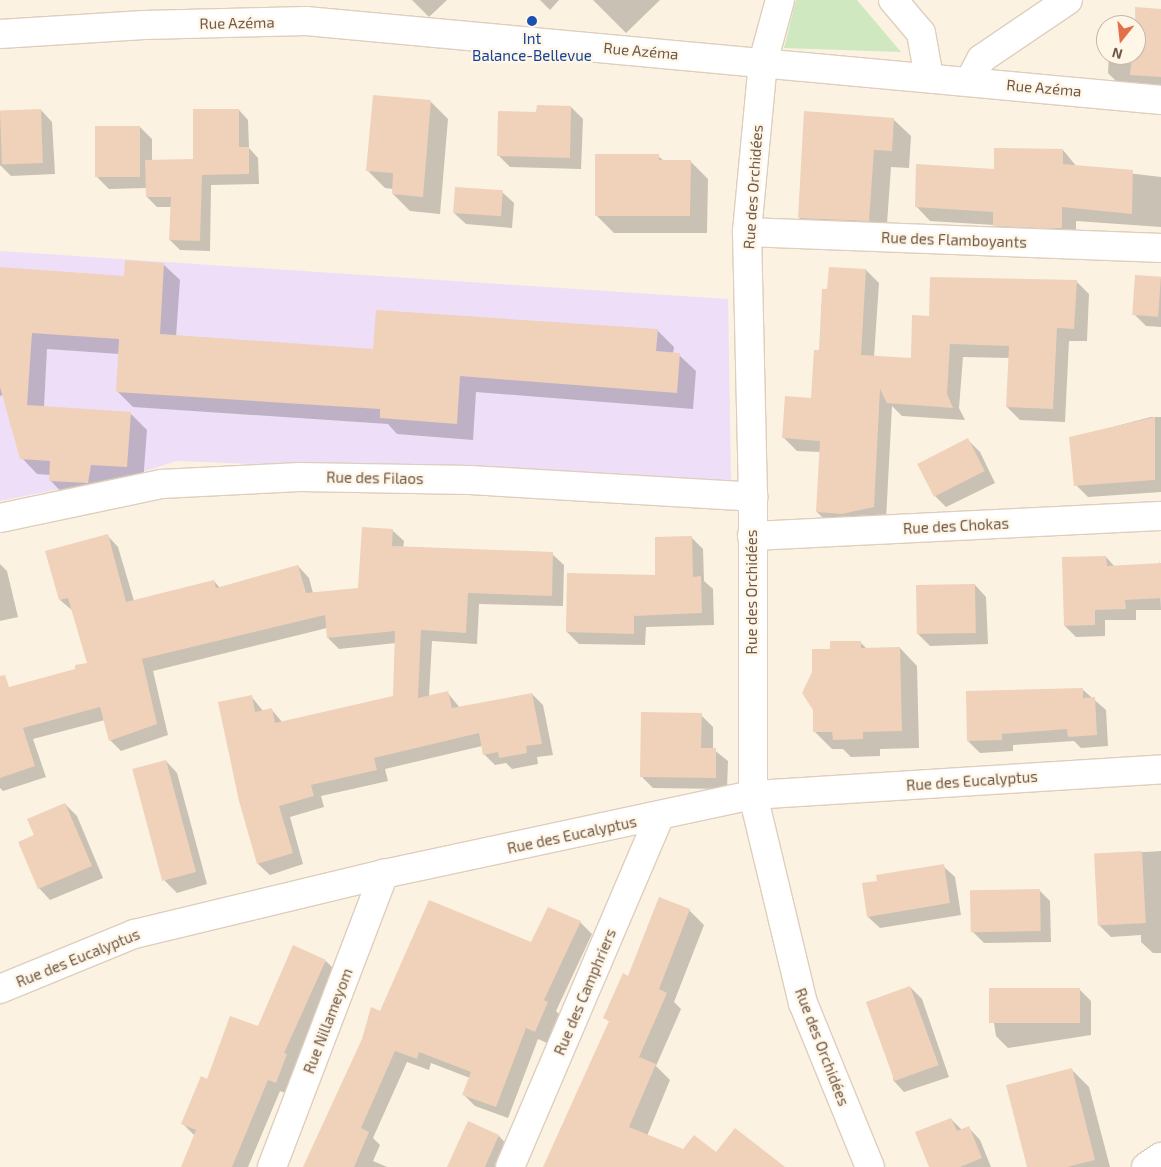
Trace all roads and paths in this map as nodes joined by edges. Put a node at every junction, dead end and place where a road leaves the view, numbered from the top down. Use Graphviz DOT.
graph roads {
  1 [pos="780,0"];
  2 [pos="893,0"];
  3 [pos="1064,1"];
  4 [pos="302,10"];
  5 [pos="0,34"];
  6 [pos="763,62"];
  7 [pos="930,77"];
  8 [pos="969,82"];
  9 [pos="1161,100"];
  10 [pos="747,232"];
  11 [pos="1161,248"];
  12 [pos="753,497"];
  13 [pos="1161,516"];
  14 [pos="0,518"];
  15 [pos="752,536"];
  16 [pos="1161,770"];
  17 [pos="752,795"];
  18 [pos="659,817"];
  19 [pos="384,874"];
  20 [pos="0,989"];
  21 [pos="1161,1157"];
  22 [pos="865,1164"];
  23 [pos="272,1167"];
  24 [pos="510,1167"];
  25 [pos="1146,1167"];
  1 -- 6 [label="street, Rue des Orchidées"];
  2 -- 7 [label="street"];
  3 -- 8 [label="street"];
  4 -- 5 [label="street, Rue Azéma"];
  4 -- 6 [label="street, Rue Azéma"];
  6 -- 7 [label="street, Rue Azéma"];
  6 -- 10 [label="street, Rue des Orchidées"];
  7 -- 8 [label="street, Rue Azéma"];
  8 -- 9 [label="street, Rue Azéma"];
  10 -- 11 [label="street, Rue des Flamboyants"];
  10 -- 12 [label="street, Rue des Orchidées"];
  12 -- 14 [label="street, Rue des Filaos"];
  12 -- 15 [label="street, Rue des Orchidées"];
  13 -- 15 [label="street, Rue des Chokas"];
  15 -- 17 [label="street, Rue des Orchidées"];
  16 -- 17 [label="street, Rue des Eucalyptus"];
  17 -- 18 [label="street, Rue des Eucalyptus"];
  17 -- 22 [label="street, Rue des Orchidées"];
  18 -- 19 [label="street, Rue des Eucalyptus"];
  18 -- 24 [label="street, Rue des Camphriers"];
  19 -- 20 [label="street, Rue des Eucalyptus"];
  19 -- 23 [label="street, Rue Nillameyom"];
  21 -- 25 [label="street"];
}
